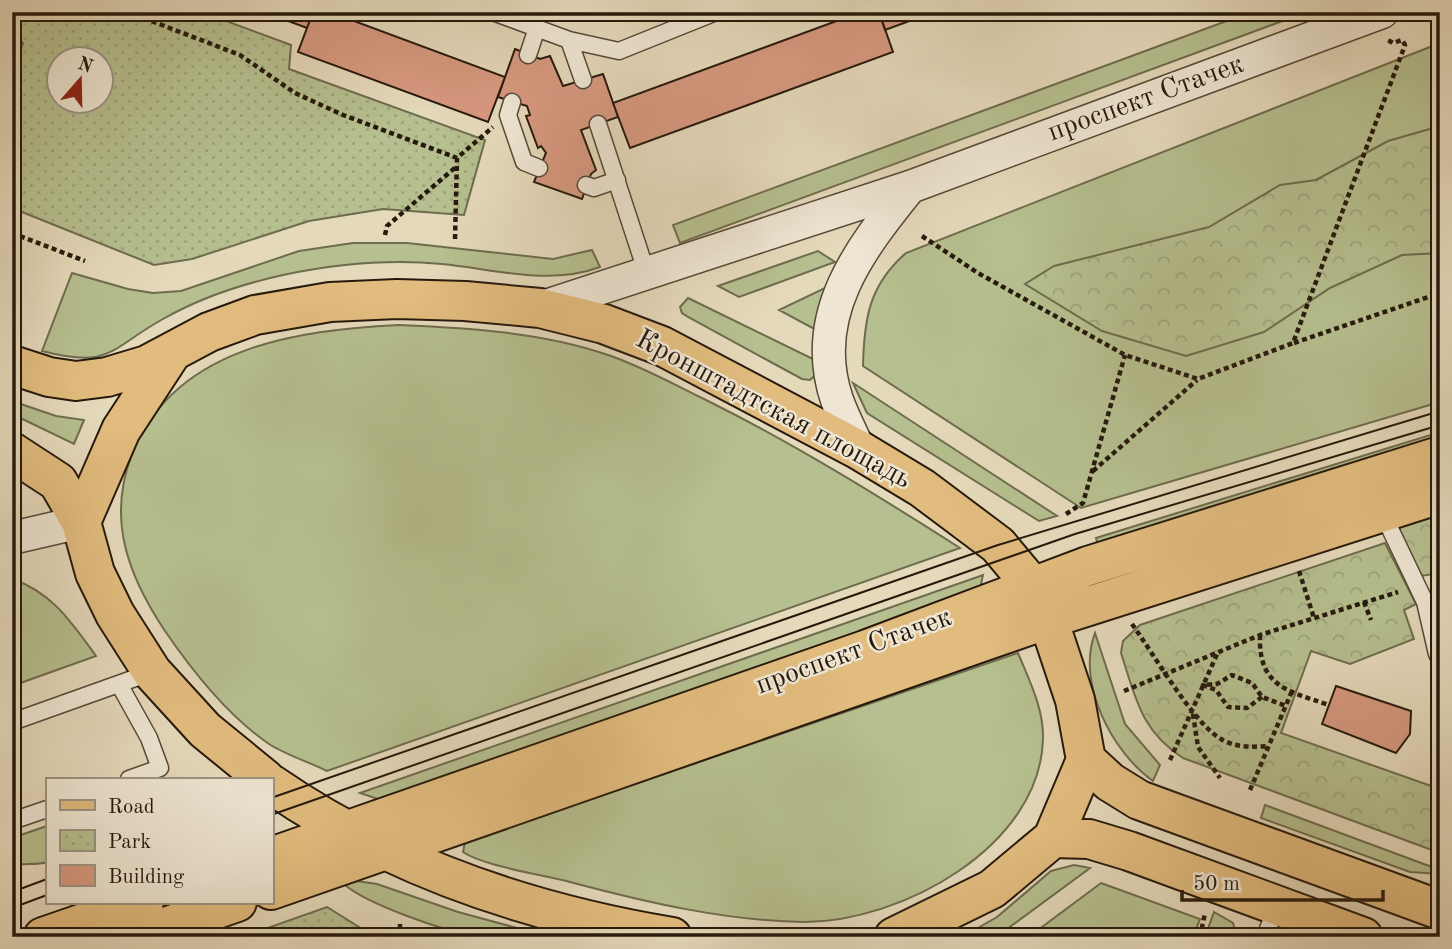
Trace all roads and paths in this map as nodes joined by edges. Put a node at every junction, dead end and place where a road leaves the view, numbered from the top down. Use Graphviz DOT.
graph roads {
  1 [pos="128,12"];
  2 [pos="493,12"];
  3 [pos="716,12"];
  4 [pos="1385,26"];
  5 [pos="537,28"];
  6 [pos="569,40"];
  7 [pos="528,55"];
  8 [pos="583,80"];
  9 [pos="510,108"];
  10 [pos="598,124"];
  11 [pos="457,158"];
  12 [pos="457,166"];
  13 [pos="539,168"];
  14 [pos="617,180"];
  15 [pos="586,186"];
  16 [pos="910,187"];
  17 [pos="12,233"];
  18 [pos="385,235"];
  19 [pos="922,236"];
  20 [pos="455,239"];
  21 [pos="85,261"];
  22 [pos="647,274"];
  23 [pos="1440,293"];
  24 [pos="540,308"];
  25 [pos="1293,343"];
  26 [pos="174,350"];
  27 [pos="1125,355"];
  28 [pos="12,365"];
  29 [pos="1198,379"];
  30 [pos="859,450"];
  31 [pos="12,452"];
  32 [pos="1440,456"];
  33 [pos="1092,472"];
  34 [pos="1440,494"];
  35 [pos="1382,512"];
  36 [pos="1066,514"];
  37 [pos="81,522"];
  38 [pos="12,538"];
  39 [pos="1297,567"];
  40 [pos="1418,587"];
  41 [pos="1364,601"];
  42 [pos="1040,603"];
  43 [pos="1314,618"];
  44 [pos="1371,620"];
  45 [pos="1131,622"];
  46 [pos="1260,635"];
  47 [pos="1218,651"];
  48 [pos="1437,654"];
  49 [pos="1167,673"];
  50 [pos="136,678"];
  51 [pos="1203,685"];
  52 [pos="1124,691"];
  53 [pos="1292,691"];
  54 [pos="1262,697"];
  55 [pos="1329,705"];
  56 [pos="1286,706"];
  57 [pos="1192,710"];
  58 [pos="12,722"];
  59 [pos="1269,746"];
  60 [pos="1086,760"];
  61 [pos="1170,760"];
  62 [pos="132,778"];
  63 [pos="264,778"];
  64 [pos="1220,778"];
  65 [pos="273,784"];
  66 [pos="1250,790"];
  67 [pos="46,809"];
  68 [pos="12,821"];
  69 [pos="346,830"];
  70 [pos="1053,838"];
  71 [pos="384,851"];
  72 [pos="273,856"];
  73 [pos="273,889"];
  74 [pos="138,904"];
  75 [pos="231,904"];
  76 [pos="1440,910"];
  77 [pos="1205,913"];
  78 [pos="1271,921"];
  79 [pos="400,924"];
  80 [pos="43,937"];
  81 [pos="137,937"];
  82 [pos="400,937"];
  83 [pos="671,937"];
  84 [pos="894,937"];
  85 [pos="1199,937"];
  86 [pos="1363,937"];
  1 -- 11 [label="path"];
  2 -- 5 [label="lane"];
  3 -- 6 [label="lane"];
  4 -- 16 [label="street, проспект Стачек"];
  4 -- 25 [label="path"];
  5 -- 6 [label="lane"];
  5 -- 7 [label="lane"];
  6 -- 8 [label="lane"];
  9 -- 11 [label="path"];
  9 -- 13 [label="lane"];
  10 -- 14 [label="lane"];
  11 -- 12 [label="path"];
  12 -- 18 [label="path"];
  12 -- 20 [label="path"];
  14 -- 15 [label="lane"];
  14 -- 22 [label="lane"];
  16 -- 22 [label="street, проспект Стачек"];
  16 -- 30 [label="street"];
  17 -- 21 [label="path"];
  19 -- 27 [label="path"];
  22 -- 24 [label="street, проспект Стачек"];
  23 -- 25 [label="path"];
  24 -- 26 [label="main road, Кронштадтская площадь"];
  24 -- 30 [label="main road, Кронштадтская площадь"];
  25 -- 29 [label="path"];
  26 -- 28 [label="main road"];
  26 -- 37 [label="main road, Кронштадтская площадь"];
  27 -- 29 [label="path"];
  27 -- 33 [label="path"];
  29 -- 33 [label="path"];
  30 -- 42 [label="main road, Кронштадтская площадь"];
  31 -- 37 [label="main road"];
  32 -- 42 [label="main road, проспект Стачек"];
  33 -- 36 [label="path"];
  34 -- 35 [label="main road, проспект Стачек"];
  35 -- 40 [label="lane"];
  35 -- 42 [label="main road, проспект Стачек"];
  37 -- 38 [label="street"];
  37 -- 50 [label="main road"];
  39 -- 43 [label="path"];
  40 -- 41 [label="path"];
  40 -- 48 [label="lane"];
  41 -- 43 [label="path"];
  41 -- 44 [label="path"];
  42 -- 60 [label="main road, Кронштадтская площадь"];
  42 -- 69 [label="main road, проспект Стачек"];
  42 -- 71 [label="main road, проспект Стачек"];
  43 -- 46 [label="path"];
  45 -- 49 [label="path"];
  46 -- 47 [label="path"];
  46 -- 53 [label="path"];
  47 -- 49 [label="path"];
  47 -- 51 [label="path"];
  49 -- 52 [label="path"];
  49 -- 57 [label="path"];
  50 -- 58 [label="lane"];
  50 -- 62 [label="lane"];
  50 -- 63 [label="main road"];
  51 -- 54 [label="path"];
  51 -- 54 [label="path"];
  51 -- 57 [label="path"];
  53 -- 55 [label="path"];
  53 -- 56 [label="path"];
  54 -- 56 [label="path"];
  56 -- 59 [label="path"];
  57 -- 59 [label="path"];
  57 -- 61 [label="path"];
  57 -- 64 [label="path"];
  59 -- 66 [label="path"];
  60 -- 70 [label="main road"];
  60 -- 76 [label="main road"];
  65 -- 69 [label="main road"];
  67 -- 68 [label="lane"];
  69 -- 71 [label="main road"];
  69 -- 72 [label="main road, проспект Стачек"];
  70 -- 78 [label="main road"];
  70 -- 84 [label="main road"];
  71 -- 73 [label="main road, проспект Стачек"];
  71 -- 83 [label="main road"];
  74 -- 80 [label="main road"];
  75 -- 81 [label="main road"];
  77 -- 85 [label="path"];
  78 -- 86 [label="main road"];
  79 -- 82 [label="path"];
}
